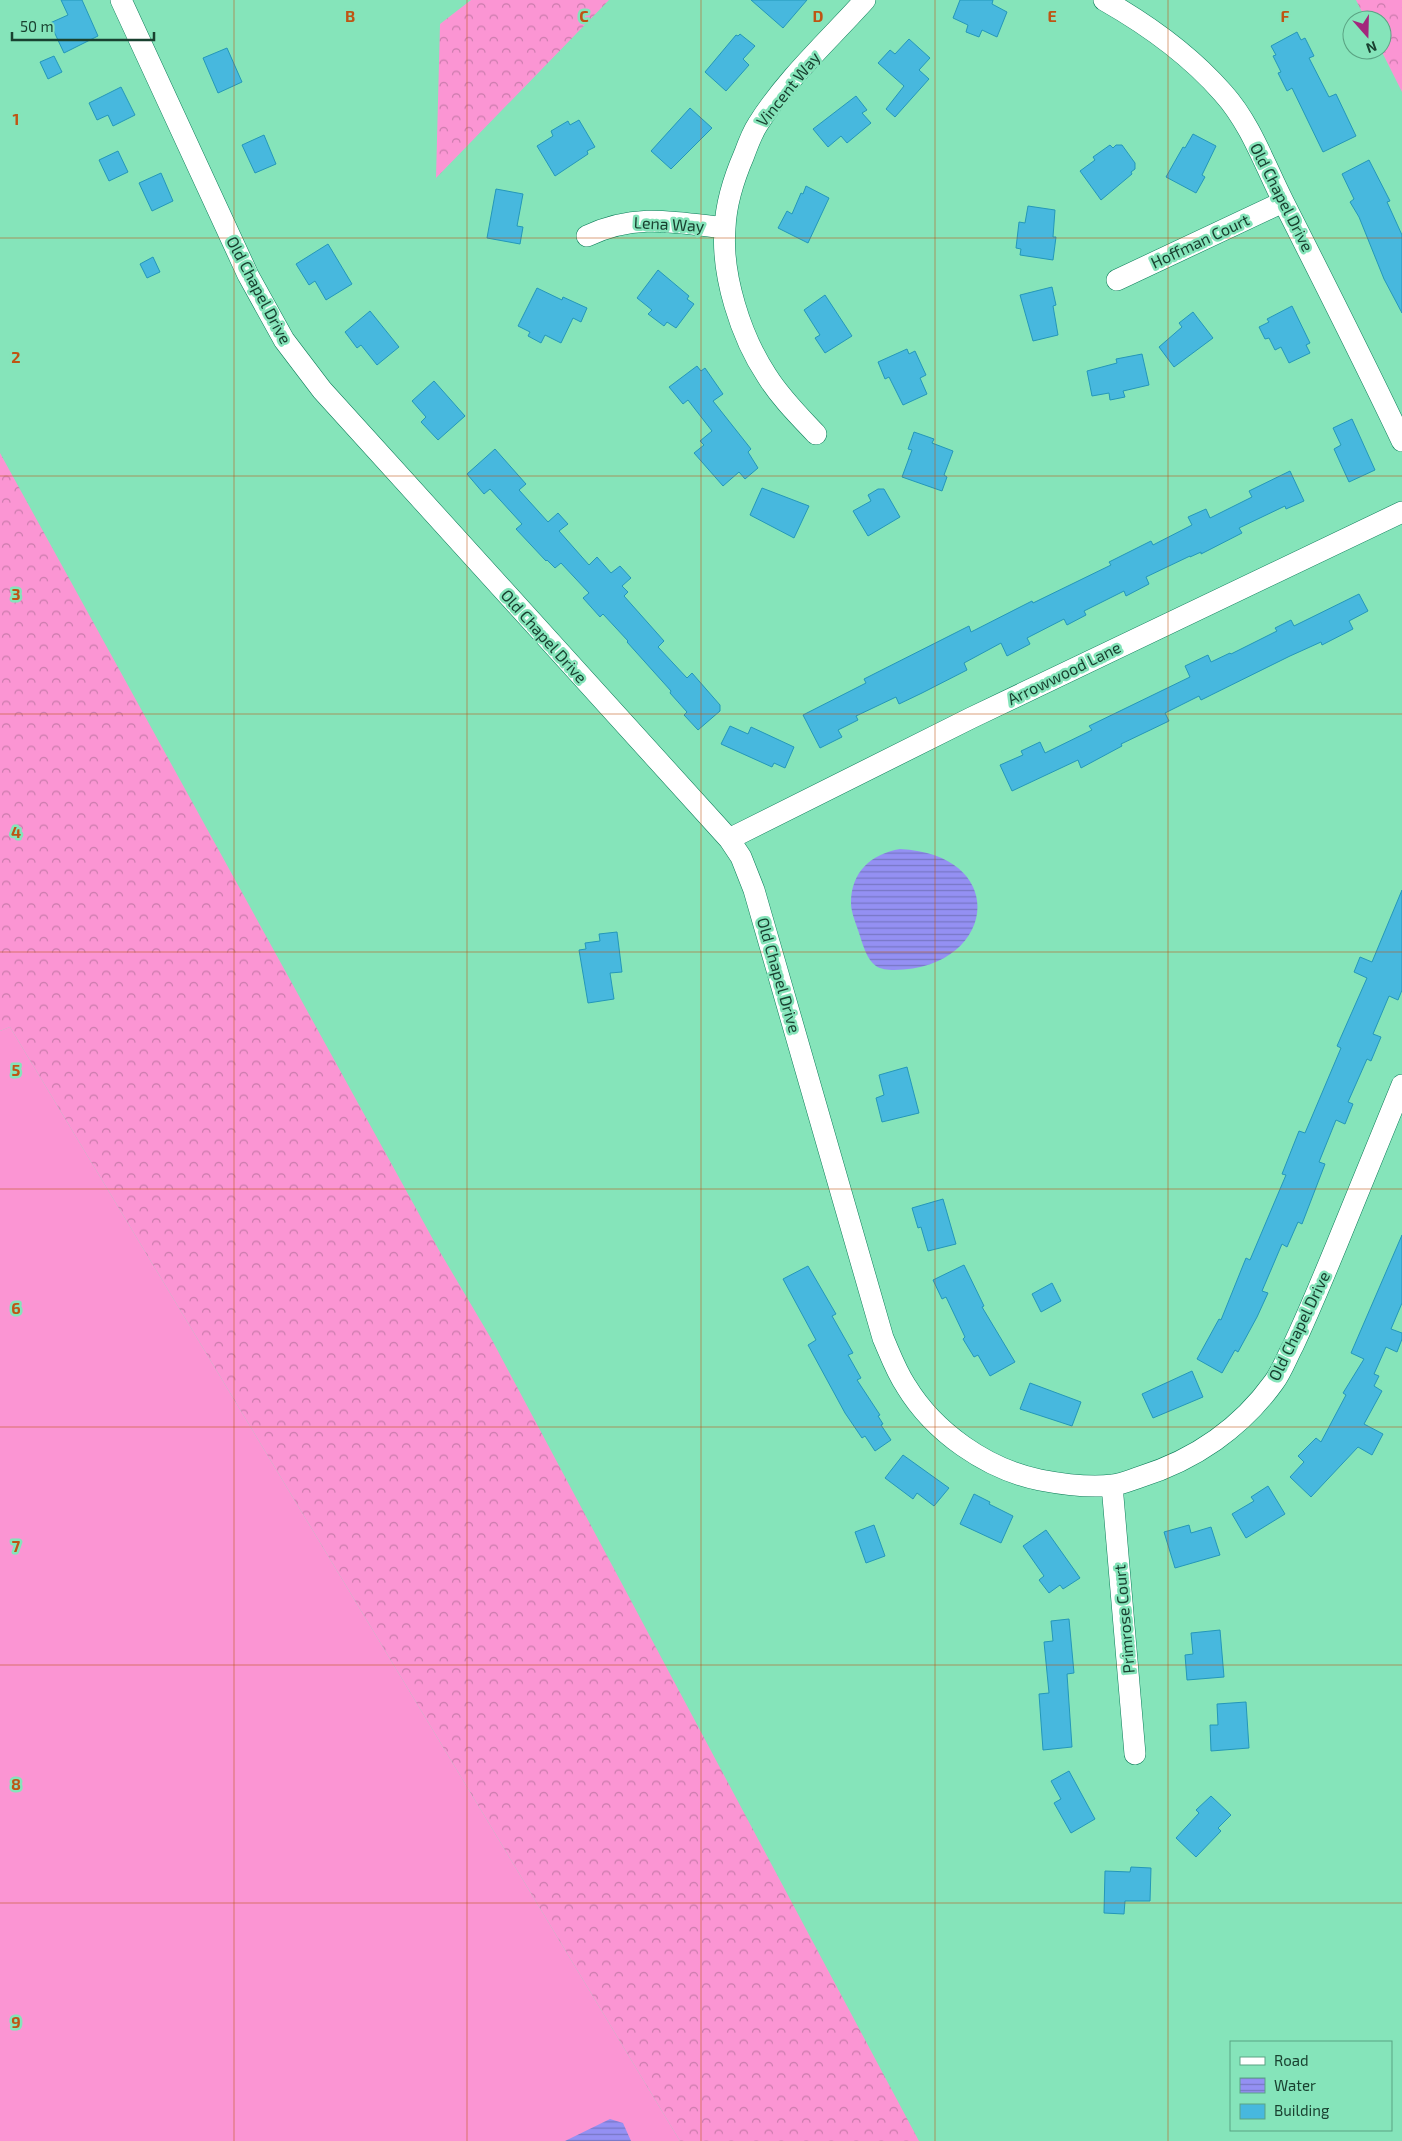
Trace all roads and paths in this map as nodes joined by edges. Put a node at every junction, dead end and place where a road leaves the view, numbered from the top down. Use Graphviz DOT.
graph roads {
  1 [pos="121,0"];
  2 [pos="865,0"];
  3 [pos="1104,0"];
  4 [pos="1283,202"];
  5 [pos="725,228"];
  6 [pos="586,236"];
  7 [pos="1117,280"];
  8 [pos="816,434"];
  9 [pos="1402,441"];
  10 [pos="1402,512"];
  11 [pos="729,839"];
  12 [pos="1402,1085"];
  13 [pos="1112,1485"];
  14 [pos="1136,1754"];
  1 -- 11 [label="street, Old Chapel Drive"];
  2 -- 5 [label="street, Vincent Way"];
  3 -- 4 [label="street, Old Chapel Drive"];
  4 -- 7 [label="street, Hoffman Court"];
  4 -- 9 [label="street, Old Chapel Drive"];
  5 -- 6 [label="street, Lena Way"];
  5 -- 8 [label="street, Vincent Way"];
  10 -- 11 [label="street, Arrowwood Lane"];
  11 -- 13 [label="street, Old Chapel Drive"];
  12 -- 13 [label="street, Old Chapel Drive"];
  13 -- 14 [label="street, Primrose Court"];
}
